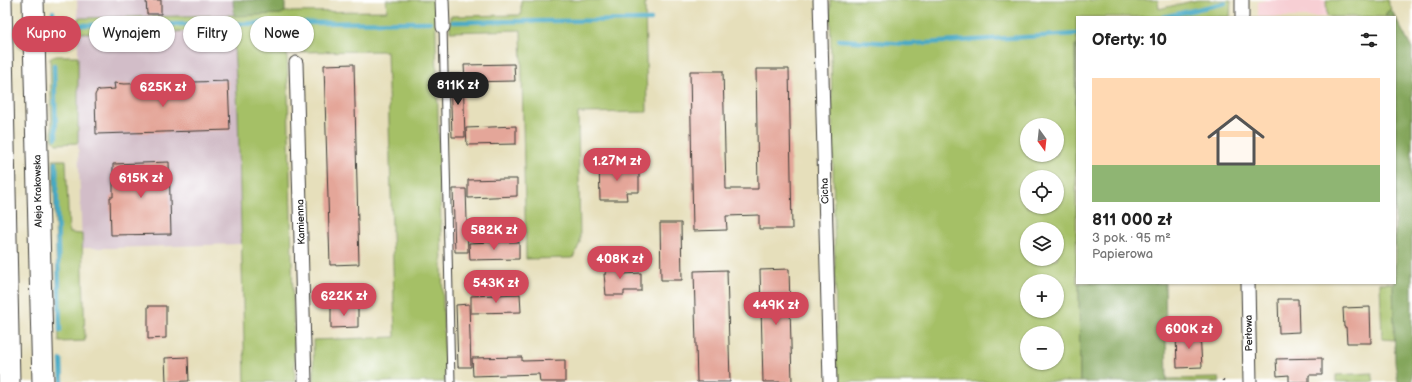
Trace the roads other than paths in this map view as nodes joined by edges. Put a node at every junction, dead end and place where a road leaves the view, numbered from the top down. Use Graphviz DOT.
graph roads {
  1 [pos="2,0"];
  2 [pos="33,0"];
  3 [pos="442,0"];
  4 [pos="820,0"];
  5 [pos="1242,0"];
  6 [pos="1242,16"];
  7 [pos="443,27"];
  8 [pos="296,63"];
  9 [pos="1248,284"];
  10 [pos="9,382"];
  11 [pos="43,382"];
  12 [pos="305,382"];
  13 [pos="451,382"];
  14 [pos="830,382"];
  15 [pos="1250,382"];
  1 -- 10 [label="main road"];
  2 -- 11 [label="main road, Aleja Krakowska"];
  3 -- 7 [label="street"];
  4 -- 14 [label="street, Cicha"];
  5 -- 6 [label="street"];
  7 -- 13 [label="lane"];
  8 -- 12 [label="street, Kamienna"];
  9 -- 15 [label="street, Perłowa"];
}
